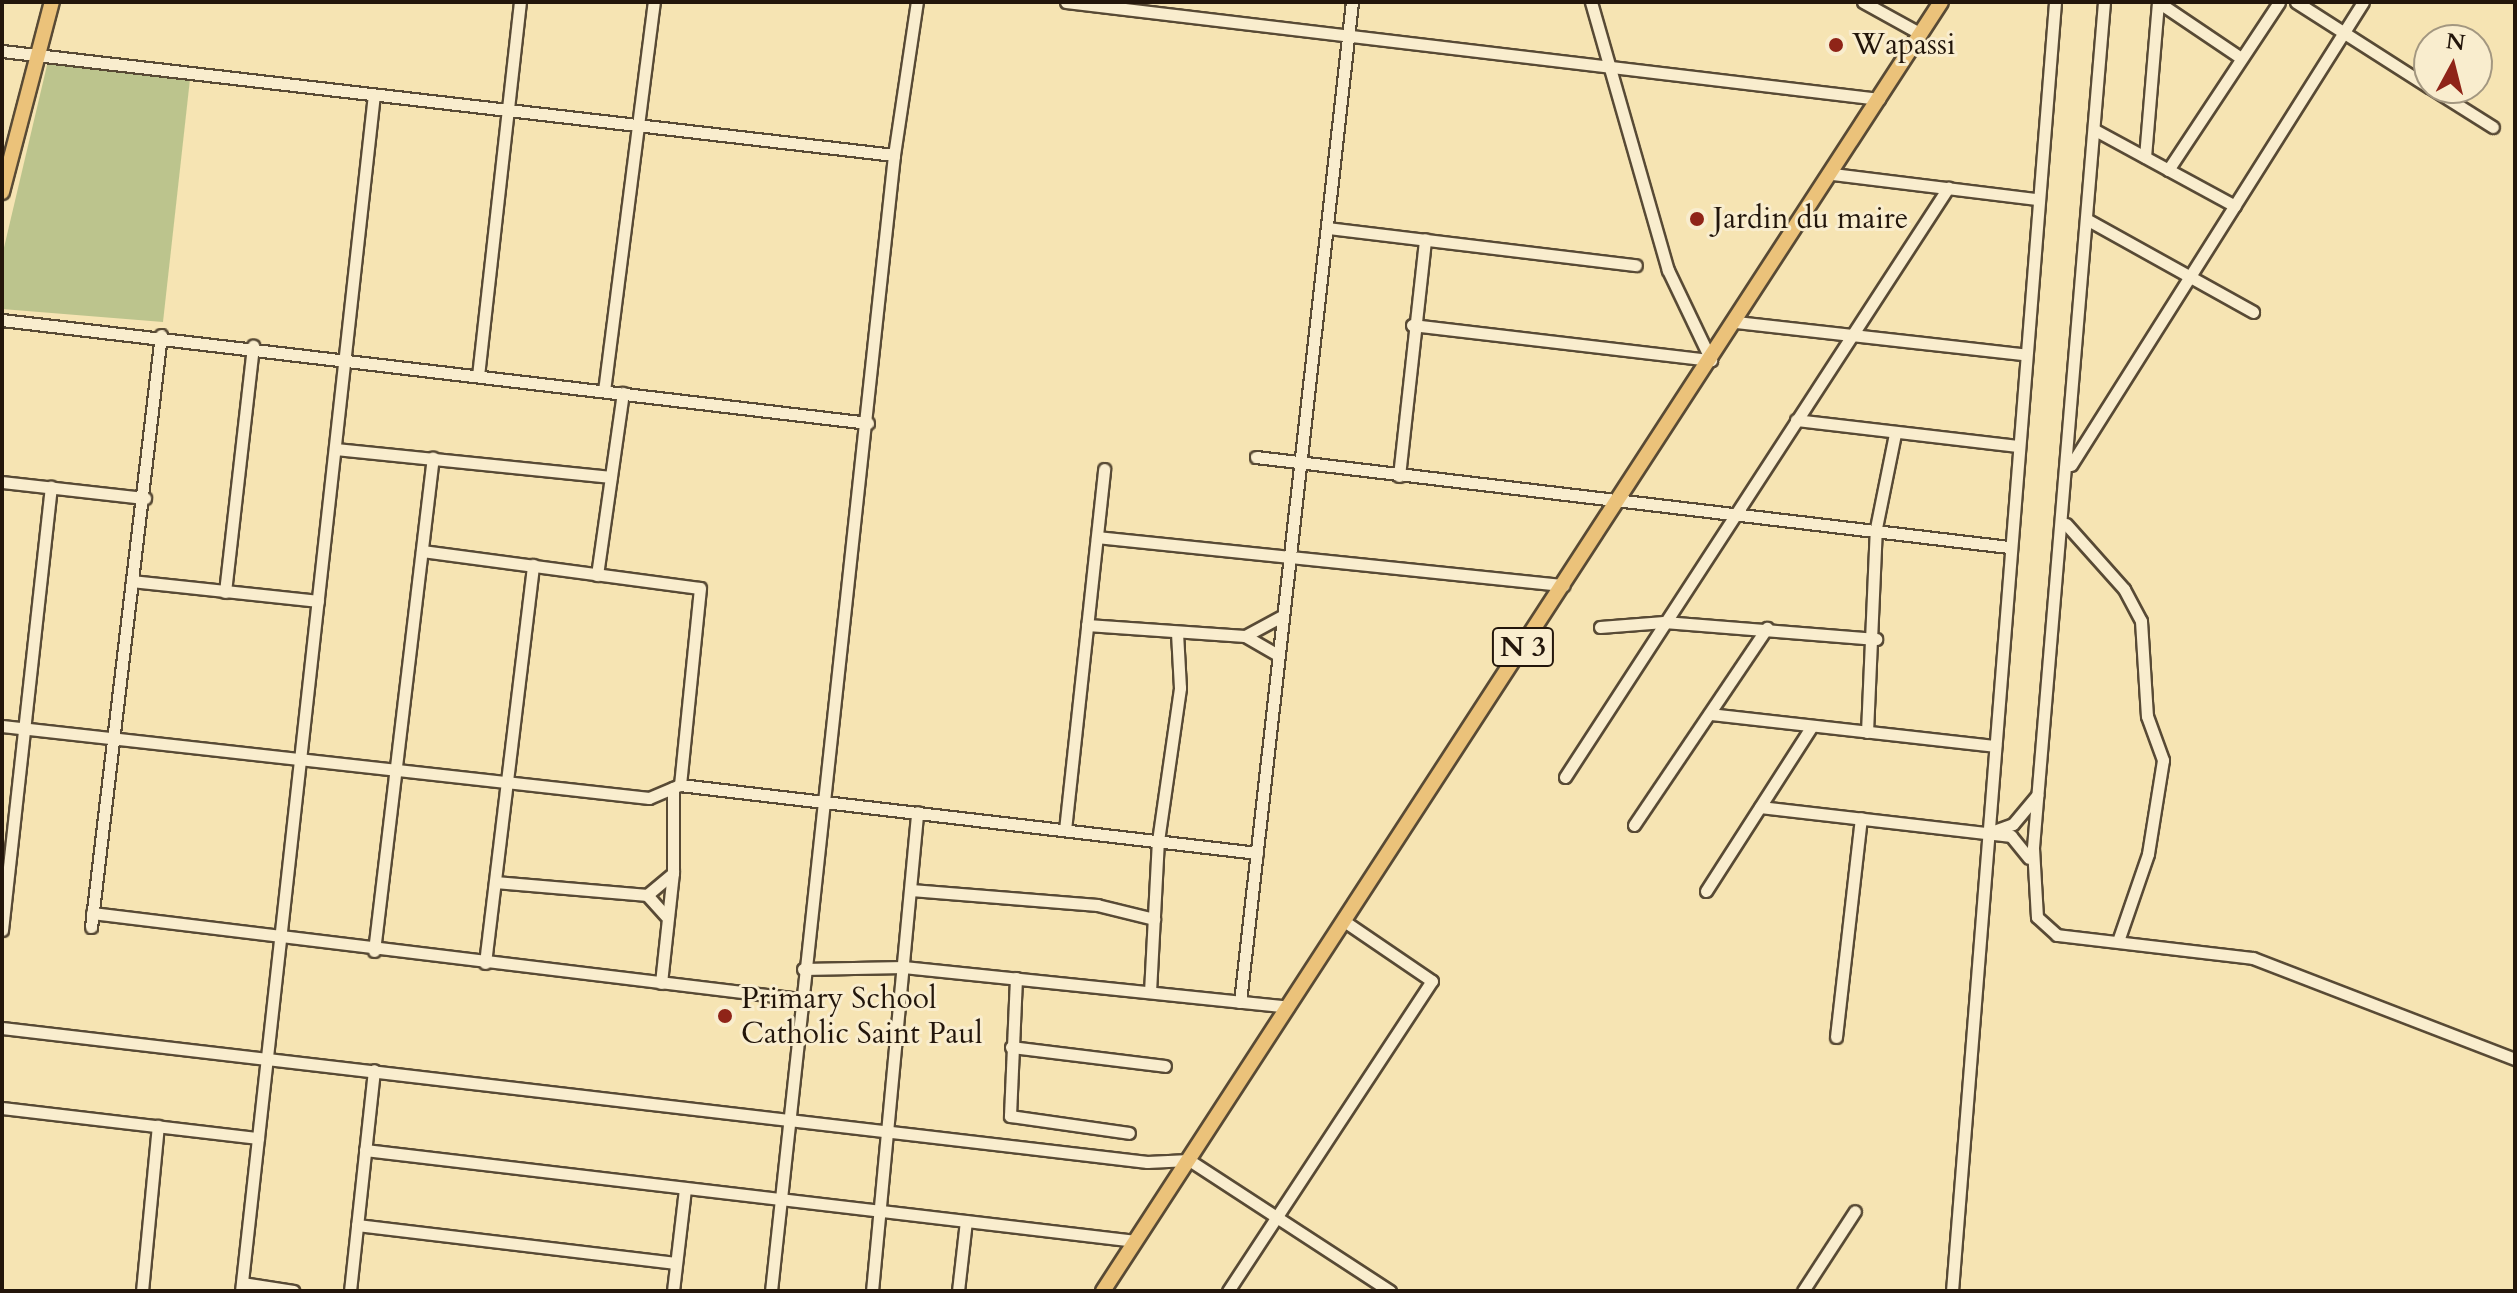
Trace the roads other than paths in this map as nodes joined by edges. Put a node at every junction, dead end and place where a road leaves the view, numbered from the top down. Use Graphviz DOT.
graph roads {
  1 [pos="52,2"];
  2 [pos="520,2"];
  3 [pos="654,2"];
  4 [pos="917,2"];
  5 [pos="1066,2"];
  6 [pos="1352,2"];
  7 [pos="1591,2"];
  8 [pos="1863,2"];
  9 [pos="1941,2"];
  10 [pos="2055,2"];
  11 [pos="2104,2"];
  12 [pos="2158,2"];
  13 [pos="2279,2"];
  14 [pos="2296,2"];
  15 [pos="2363,2"];
  16 [pos="1106,4"];
  17 [pos="2343,32"];
  18 [pos="1921,34"];
  19 [pos="1349,36"];
  20 [pos="2,51"];
  21 [pos="39,55"];
  22 [pos="2238,56"];
  23 [pos="1613,68"];
  24 [pos="2413,76"];
  25 [pos="374,94"];
  26 [pos="1879,99"];
  27 [pos="2457,104"];
  28 [pos="511,110"];
  29 [pos="638,125"];
  30 [pos="2493,127"];
  31 [pos="2095,130"];
  32 [pos="894,155"];
  33 [pos="2145,157"];
  34 [pos="2168,170"];
  35 [pos="1832,174"];
  36 [pos="3,187"];
  37 [pos="1948,188"];
  38 [pos="2035,199"];
  39 [pos="2235,206"];
  40 [pos="2088,220"];
  41 [pos="1328,228"];
  42 [pos="1425,239"];
  43 [pos="1636,265"];
  44 [pos="2191,276"];
  45 [pos="2253,312"];
  46 [pos="2,320"];
  47 [pos="1736,322"];
  48 [pos="1412,325"];
  49 [pos="161,335"];
  50 [pos="1853,335"];
  51 [pos="253,346"];
  52 [pos="2022,354"];
  53 [pos="347,358"];
  54 [pos="1711,360"];
  55 [pos="478,376"];
  56 [pos="604,391"];
  57 [pos="623,393"];
  58 [pos="1796,420"];
  59 [pos="868,423"];
  60 [pos="1895,434"];
  61 [pos="2016,446"];
  62 [pos="336,449"];
  63 [pos="1256,457"];
  64 [pos="433,458"];
  65 [pos="1301,463"];
  66 [pos="2070,467"];
  67 [pos="1104,469"];
  68 [pos="1399,476"];
  69 [pos="611,477"];
  70 [pos="2,482"];
  71 [pos="51,487"];
  72 [pos="145,498"];
  73 [pos="1617,503"];
  74 [pos="1731,516"];
  75 [pos="2066,524"];
  76 [pos="1876,528"];
  77 [pos="1097,537"];
  78 [pos="2008,547"];
  79 [pos="422,551"];
  80 [pos="1290,557"];
  81 [pos="533,565"];
  82 [pos="597,575"];
  83 [pos="132,581"];
  84 [pos="1564,585"];
  85 [pos="225,592"];
  86 [pos="318,601"];
  87 [pos="1282,616"];
  88 [pos="1664,622"];
  89 [pos="1087,625"];
  90 [pos="1600,627"];
  91 [pos="1767,628"];
  92 [pos="1177,633"];
  93 [pos="1245,636"];
  94 [pos="1876,639"];
  95 [pos="1279,656"];
  96 [pos="1710,714"];
  97 [pos="2,726"];
  98 [pos="1812,726"];
  99 [pos="24,728"];
  100 [pos="1867,732"];
  101 [pos="111,740"];
  102 [pos="1995,746"];
  103 [pos="300,764"];
  104 [pos="397,771"];
  105 [pos="1565,777"];
  106 [pos="506,783"];
  107 [pos="676,786"];
  108 [pos="2039,793"];
  109 [pos="825,805"];
  110 [pos="1760,807"];
  111 [pos="917,812"];
  112 [pos="1861,818"];
  113 [pos="1634,825"];
  114 [pos="1065,830"];
  115 [pos="1989,833"];
  116 [pos="1158,841"];
  117 [pos="1257,853"];
  118 [pos="2033,870"];
  119 [pos="673,873"];
  120 [pos="495,882"];
  121 [pos="911,890"];
  122 [pos="1706,891"];
  123 [pos="647,895"];
  124 [pos="92,913"];
  125 [pos="666,916"];
  126 [pos="1154,919"];
  127 [pos="1344,921"];
  128 [pos="91,927"];
  129 [pos="2,930"];
  130 [pos="280,938"];
  131 [pos="2118,941"];
  132 [pos="374,951"];
  133 [pos="485,963"];
  134 [pos="904,967"];
  135 [pos="803,969"];
  136 [pos="1016,978"];
  137 [pos="661,983"];
  138 [pos="1150,992"];
  139 [pos="800,999"];
  140 [pos="1240,1002"];
  141 [pos="1288,1007"];
  142 [pos="2,1028"];
  143 [pos="1836,1037"];
  144 [pos="1011,1047"];
  145 [pos="267,1058"];
  146 [pos="2515,1059"];
  147 [pos="1165,1066"];
  148 [pos="374,1070"];
  149 [pos="2,1108"];
  150 [pos="787,1119"];
  151 [pos="158,1126"];
  152 [pos="890,1129"];
  153 [pos="1129,1133"];
  154 [pos="258,1138"];
  155 [pos="365,1150"];
  156 [pos="1189,1160"];
  157 [pos="685,1189"];
  158 [pos="778,1199"];
  159 [pos="1855,1211"];
  160 [pos="882,1212"];
  161 [pos="1277,1217"];
  162 [pos="966,1221"];
  163 [pos="357,1225"];
  164 [pos="1136,1241"];
  165 [pos="676,1263"];
  166 [pos="241,1287"];
  167 [pos="142,1291"];
  168 [pos="293,1291"];
  169 [pos="350,1291"];
  170 [pos="673,1291"];
  171 [pos="771,1291"];
  172 [pos="872,1291"];
  173 [pos="958,1291"];
  174 [pos="1103,1291"];
  175 [pos="1228,1291"];
  176 [pos="1390,1291"];
  177 [pos="1803,1291"];
  178 [pos="1952,1291"];
  1 -- 21 [label="main road"];
  2 -- 28 [label="street"];
  3 -- 29 [label="street"];
  4 -- 32 [label="street"];
  5 -- 16 [label="street"];
  6 -- 19 [label="street"];
  7 -- 23 [label="street"];
  8 -- 18 [label="street"];
  9 -- 18 [label="main road, N 3"];
  10 -- 38 [label="street"];
  11 -- 31 [label="street"];
  12 -- 22 [label="street"];
  12 -- 33 [label="street"];
  13 -- 22 [label="street"];
  14 -- 17 [label="street"];
  15 -- 17 [label="street"];
  16 -- 19 [label="street"];
  17 -- 24 [label="street"];
  17 -- 39 [label="street"];
  18 -- 26 [label="main road, N 3"];
  19 -- 23 [label="street"];
  19 -- 41 [label="street"];
  20 -- 21 [label="street"];
  21 -- 25 [label="street"];
  21 -- 36 [label="main road"];
  22 -- 34 [label="street"];
  23 -- 26 [label="street"];
  23 -- 54 [label="street"];
  25 -- 28 [label="street"];
  25 -- 53 [label="street"];
  26 -- 35 [label="main road, N 3"];
  27 -- 30 [label="street"];
  28 -- 29 [label="street"];
  28 -- 55 [label="street"];
  29 -- 32 [label="street"];
  29 -- 56 [label="street"];
  31 -- 33 [label="street"];
  31 -- 40 [label="street"];
  32 -- 59 [label="street"];
  33 -- 34 [label="street"];
  34 -- 39 [label="street"];
  35 -- 37 [label="street"];
  35 -- 47 [label="main road, N 3"];
  37 -- 38 [label="street"];
  37 -- 50 [label="street"];
  38 -- 52 [label="street"];
  39 -- 44 [label="street"];
  40 -- 44 [label="street"];
  40 -- 66 [label="street"];
  41 -- 42 [label="street"];
  41 -- 65 [label="street"];
  42 -- 43 [label="street"];
  42 -- 48 [label="street"];
  44 -- 45 [label="street"];
  44 -- 66 [label="street"];
  46 -- 49 [label="street"];
  47 -- 50 [label="street"];
  47 -- 54 [label="main road, N 3"];
  48 -- 54 [label="street"];
  48 -- 68 [label="street"];
  49 -- 51 [label="street"];
  49 -- 72 [label="street"];
  50 -- 52 [label="street"];
  50 -- 58 [label="street"];
  51 -- 53 [label="street"];
  51 -- 85 [label="street"];
  52 -- 61 [label="street"];
  53 -- 55 [label="street"];
  53 -- 62 [label="street"];
  54 -- 73 [label="main road, N 3"];
  55 -- 56 [label="street"];
  56 -- 57 [label="street"];
  57 -- 59 [label="street"];
  57 -- 69 [label="street"];
  58 -- 60 [label="street"];
  58 -- 74 [label="street"];
  59 -- 109 [label="street"];
  60 -- 61 [label="street"];
  60 -- 76 [label="street"];
  61 -- 78 [label="street"];
  62 -- 64 [label="street"];
  62 -- 86 [label="street"];
  63 -- 65 [label="street"];
  64 -- 69 [label="street"];
  64 -- 79 [label="street"];
  65 -- 68 [label="street"];
  65 -- 80 [label="street"];
  66 -- 75 [label="street"];
  67 -- 77 [label="street"];
  68 -- 73 [label="street"];
  69 -- 82 [label="street"];
  70 -- 71 [label="street"];
  71 -- 72 [label="street"];
  71 -- 99 [label="street"];
  72 -- 83 [label="street"];
  73 -- 74 [label="street"];
  73 -- 84 [label="main road, N 3"];
  74 -- 76 [label="street"];
  74 -- 88 [label="street"];
  75 -- 108 [label="street"];
  75 -- 131 [label="street"];
  76 -- 78 [label="street"];
  76 -- 94 [label="street"];
  77 -- 80 [label="street"];
  77 -- 89 [label="street"];
  78 -- 102 [label="street"];
  79 -- 81 [label="street"];
  79 -- 104 [label="street"];
  80 -- 84 [label="street"];
  80 -- 87 [label="street"];
  81 -- 82 [label="street"];
  81 -- 106 [label="street"];
  82 -- 107 [label="street"];
  83 -- 85 [label="street"];
  83 -- 101 [label="street"];
  84 -- 127 [label="main road, N 3"];
  85 -- 86 [label="street"];
  86 -- 103 [label="street"];
  87 -- 93 [label="street"];
  87 -- 95 [label="street"];
  88 -- 90 [label="street"];
  88 -- 91 [label="street"];
  88 -- 105 [label="street"];
  89 -- 92 [label="street"];
  89 -- 114 [label="street"];
  91 -- 94 [label="street"];
  91 -- 96 [label="street"];
  92 -- 93 [label="street"];
  92 -- 116 [label="street"];
  93 -- 95 [label="street"];
  94 -- 100 [label="street"];
  95 -- 117 [label="street"];
  96 -- 98 [label="street"];
  96 -- 113 [label="street"];
  97 -- 99 [label="street"];
  98 -- 100 [label="street"];
  98 -- 110 [label="street"];
  99 -- 101 [label="street"];
  99 -- 129 [label="street"];
  100 -- 102 [label="street"];
  101 -- 103 [label="street"];
  101 -- 124 [label="street"];
  102 -- 115 [label="street"];
  103 -- 104 [label="street"];
  103 -- 130 [label="street"];
  104 -- 106 [label="street"];
  104 -- 132 [label="street"];
  106 -- 107 [label="street"];
  106 -- 120 [label="street"];
  107 -- 109 [label="street"];
  107 -- 119 [label="street"];
  108 -- 115 [label="street"];
  108 -- 118 [label="street"];
  109 -- 111 [label="street"];
  109 -- 135 [label="street"];
  110 -- 112 [label="street"];
  110 -- 122 [label="street"];
  111 -- 114 [label="street"];
  111 -- 121 [label="street"];
  112 -- 115 [label="street"];
  112 -- 143 [label="street"];
  114 -- 116 [label="street"];
  115 -- 118 [label="street"];
  115 -- 178 [label="street"];
  116 -- 117 [label="street"];
  116 -- 126 [label="street"];
  117 -- 140 [label="street"];
  118 -- 131 [label="street"];
  119 -- 123 [label="street"];
  119 -- 125 [label="street"];
  120 -- 123 [label="street"];
  120 -- 133 [label="street"];
  121 -- 126 [label="street"];
  121 -- 134 [label="street"];
  123 -- 125 [label="street"];
  124 -- 128 [label="street"];
  124 -- 130 [label="street"];
  125 -- 137 [label="street"];
  126 -- 138 [label="street"];
  127 -- 141 [label="main road, N 3"];
  127 -- 161 [label="street"];
  130 -- 132 [label="street"];
  130 -- 145 [label="street"];
  131 -- 146 [label="street"];
  132 -- 133 [label="street"];
  133 -- 137 [label="street"];
  134 -- 135 [label="street"];
  134 -- 136 [label="street"];
  134 -- 152 [label="street"];
  135 -- 139 [label="street"];
  136 -- 138 [label="street"];
  136 -- 144 [label="street"];
  137 -- 139 [label="street"];
  138 -- 140 [label="street"];
  139 -- 150 [label="street"];
  140 -- 141 [label="street"];
  141 -- 156 [label="main road, N 3"];
  142 -- 145 [label="street"];
  144 -- 147 [label="street"];
  144 -- 153 [label="street"];
  145 -- 148 [label="street"];
  145 -- 154 [label="street"];
  148 -- 150 [label="street"];
  148 -- 155 [label="street"];
  149 -- 151 [label="street"];
  150 -- 152 [label="street"];
  150 -- 158 [label="street"];
  151 -- 154 [label="street"];
  151 -- 167 [label="street"];
  152 -- 156 [label="street"];
  152 -- 160 [label="street"];
  154 -- 166 [label="street"];
  155 -- 157 [label="street"];
  155 -- 163 [label="street"];
  156 -- 161 [label="street"];
  156 -- 164 [label="main road, N 3"];
  157 -- 158 [label="street"];
  157 -- 165 [label="street"];
  158 -- 160 [label="street"];
  158 -- 171 [label="street"];
  159 -- 177 [label="street"];
  160 -- 162 [label="street"];
  160 -- 172 [label="street"];
  161 -- 175 [label="street"];
  161 -- 176 [label="street"];
  162 -- 164 [label="street"];
  162 -- 173 [label="street"];
  163 -- 165 [label="street"];
  163 -- 169 [label="street"];
  164 -- 174 [label="main road, N 3"];
  165 -- 170 [label="street"];
  166 -- 168 [label="street"];
}
